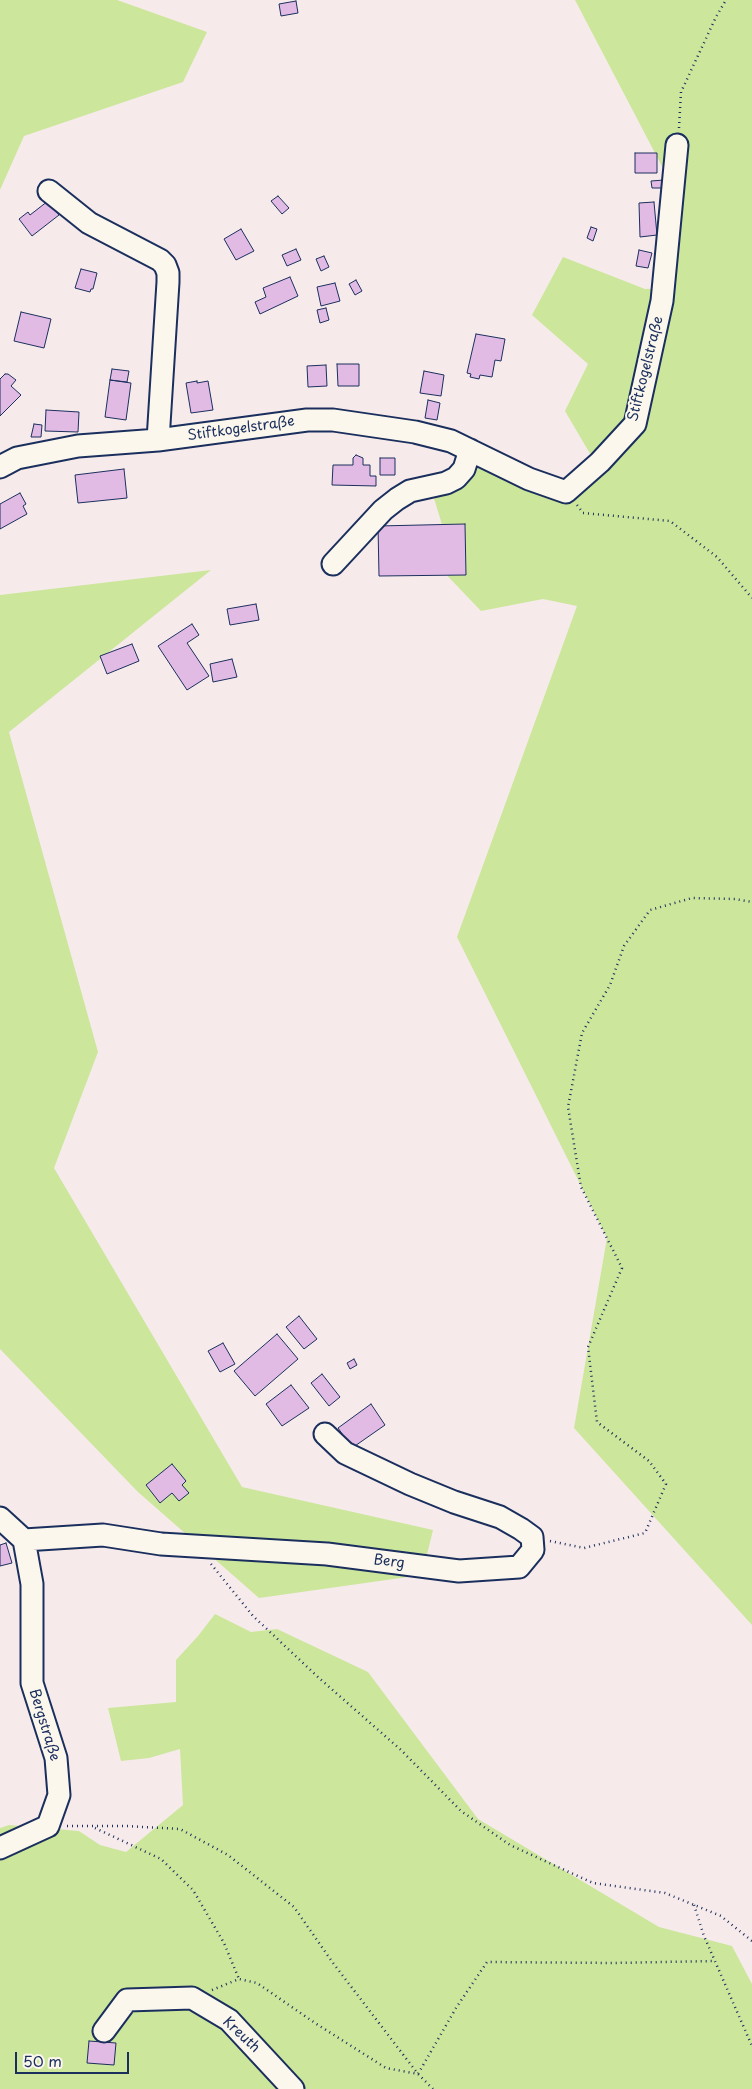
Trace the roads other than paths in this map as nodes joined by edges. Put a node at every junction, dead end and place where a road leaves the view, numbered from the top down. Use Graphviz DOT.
graph roads {
  1 [pos="677,145"];
  2 [pos="50,191"];
  3 [pos="158,440"];
  4 [pos="470,450"];
  5 [pos="0,467"];
  6 [pos="333,564"];
  7 [pos="325,1434"];
  8 [pos="0,1518"];
  9 [pos="24,1540"];
  10 [pos="0,1848"];
  11 [pos="104,2031"];
  12 [pos="293,2089"];
  1 -- 4 [label="street, Stiftkogelstraße"];
  2 -- 3 [label="street"];
  3 -- 4 [label="street, Stiftkogelstraße"];
  3 -- 5 [label="street, Stiftkogelstraße"];
  4 -- 6 [label="street"];
  7 -- 9 [label="street, Berg"];
  8 -- 9 [label="street"];
  9 -- 10 [label="street, Bergstraße"];
  11 -- 12 [label="street, Kreuth"];
}
